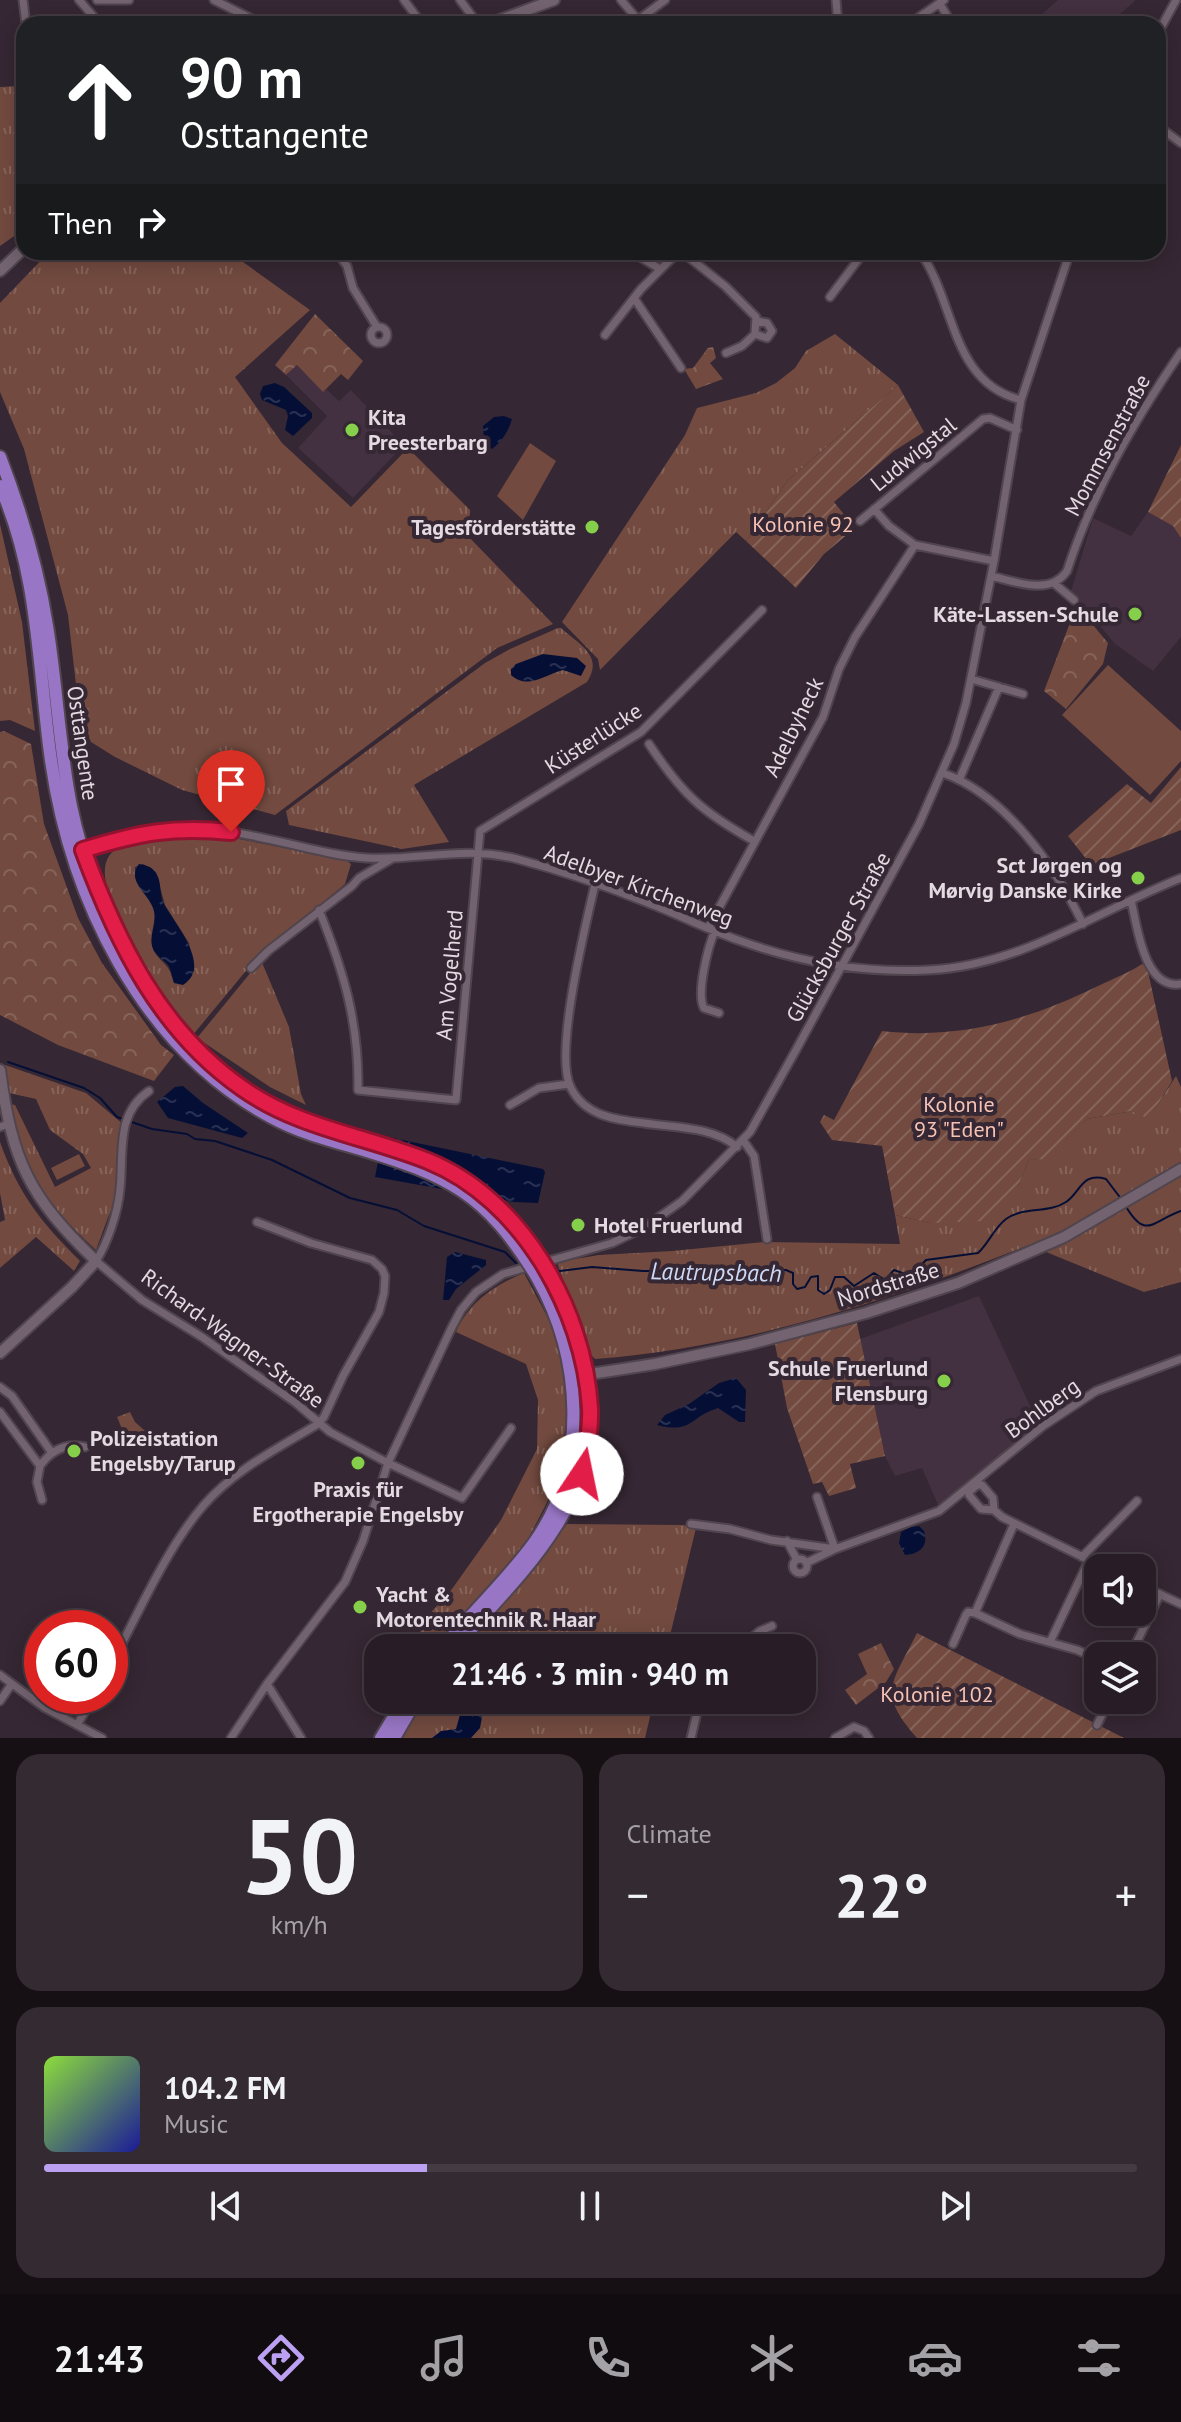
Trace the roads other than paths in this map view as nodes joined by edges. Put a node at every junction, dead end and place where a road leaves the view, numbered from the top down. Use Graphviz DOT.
graph roads {
  1 [pos="79,0"];
  2 [pos="97,0"];
  3 [pos="129,0"];
  4 [pos="214,0"];
  5 [pos="554,0"];
  6 [pos="621,0"];
  7 [pos="665,0"];
  8 [pos="1176,0"];
  9 [pos="942,2"];
  10 [pos="92,16"];
  11 [pos="245,16"];
  12 [pos="511,16"];
  13 [pos="635,16"];
  14 [pos="643,16"];
  15 [pos="921,16"];
  16 [pos="1166,18"];
  17 [pos="16,256"];
  18 [pos="343,260"];
  19 [pos="645,260"];
  20 [pos="671,260"];
  21 [pos="691,260"];
  22 [pos="858,260"];
  23 [pos="925,260"];
  24 [pos="1067,260"];
  25 [pos="660,269"];
  26 [pos="0,271"];
  27 [pos="830,297"];
  28 [pos="634,298"];
  29 [pos="757,321"];
  30 [pos="377,327"];
  31 [pos="755,334"];
  32 [pos="605,335"];
  33 [pos="1181,352"];
  34 [pos="726,353"];
  35 [pos="681,368"];
  36 [pos="1021,400"];
  37 [pos="1017,430"];
  38 [pos="0,457"];
  39 [pos="0,486"];
  40 [pos="874,509"];
  41 [pos="860,521"];
  42 [pos="915,545"];
  43 [pos="994,561"];
  44 [pos="991,576"];
  45 [pos="1055,584"];
  46 [pos="1074,600"];
  47 [pos="762,610"];
  48 [pos="971,679"];
  49 [pos="999,687"];
  50 [pos="1023,694"];
  51 [pos="649,744"];
  52 [pos="943,773"];
  53 [pos="959,780"];
  54 [pos="754,841"];
  55 [pos="76,852"];
  56 [pos="477,853"];
  57 [pos="357,858"];
  58 [pos="393,858"];
  59 [pos="359,878"];
  60 [pos="1181,878"];
  61 [pos="595,884"];
  62 [pos="1131,900"];
  63 [pos="319,910"];
  64 [pos="1083,924"];
  65 [pos="712,930"];
  66 [pos="842,966"];
  67 [pos="251,968"];
  68 [pos="1181,984"];
  69 [pos="719,1013"];
  70 [pos="0,1070"];
  71 [pos="569,1084"];
  72 [pos="149,1091"];
  73 [pos="510,1105"];
  74 [pos="4,1125"];
  75 [pos="743,1140"];
  76 [pos="737,1147"];
  77 [pos="1181,1169"];
  78 [pos="257,1222"];
  79 [pos="767,1239"];
  80 [pos="96,1261"];
  81 [pos="571,1341"];
  82 [pos="0,1353"];
  83 [pos="1181,1359"];
  84 [pos="585,1374"];
  85 [pos="571,1377"];
  86 [pos="0,1387"];
  87 [pos="0,1412"];
  88 [pos="318,1424"];
  89 [pos="511,1428"];
  90 [pos="85,1447"];
  91 [pos="52,1453"];
  92 [pos="388,1463"];
  93 [pos="40,1466"];
  94 [pos="972,1486"];
  95 [pos="817,1497"];
  96 [pos="42,1500"];
  97 [pos="1137,1501"];
  98 [pos="994,1510"];
  99 [pos="691,1524"];
  100 [pos="1014,1524"];
  101 [pos="787,1541"];
  102 [pos="835,1549"];
  103 [pos="1089,1554"];
  104 [pos="1084,1559"];
  105 [pos="797,1560"];
  106 [pos="1084,1561"];
  107 [pos="806,1563"];
  108 [pos="1156,1592"];
  109 [pos="1160,1594"];
  110 [pos="1181,1604"];
  111 [pos="975,1613"];
  112 [pos="772,1626"];
  113 [pos="128,1634"];
  114 [pos="454,1634"];
  115 [pos="466,1634"];
  116 [pos="756,1634"];
  117 [pos="1050,1642"];
  118 [pos="1137,1642"];
  119 [pos="953,1644"];
  120 [pos="1084,1654"];
  121 [pos="0,1675"];
  122 [pos="267,1684"];
  123 [pos="11,1685"];
  124 [pos="0,1701"];
  125 [pos="83,1714"];
  126 [pos="396,1714"];
  127 [pos="408,1714"];
  128 [pos="697,1714"];
  129 [pos="1102,1714"];
  130 [pos="77,1725"];
  131 [pos="1097,1725"];
  132 [pos="102,1738"];
  133 [pos="231,1738"];
  134 [pos="301,1738"];
  135 [pos="381,1738"];
  136 [pos="394,1738"];
  137 [pos="691,1738"];
  138 [pos="835,1738"];
  139 [pos="869,1738"];
  1 -- 10 [label="street"];
  2 -- 3 [label="street"];
  4 -- 11 [label="street"];
  5 -- 12 [label="main road"];
  6 -- 13 [label="street"];
  7 -- 14 [label="street"];
  8 -- 16 [label="street"];
  9 -- 15 [label="street"];
  17 -- 26 [label="main road"];
  18 -- 30 [label="street"];
  19 -- 25 [label="street"];
  20 -- 25 [label="street"];
  21 -- 29 [label="street"];
  22 -- 27 [label="street"];
  23 -- 36 [label="street"];
  24 -- 36 [label="street, Glücksburger Straße"];
  25 -- 28 [label="street"];
  28 -- 32 [label="street"];
  28 -- 35 [label="street"];
  29 -- 31 [label="street"];
  29 -- 31 [label="street"];
  31 -- 34 [label="street"];
  33 -- 45 [label="street, Mommsenstraße"];
  36 -- 37 [label="street, Glücksburger Straße"];
  37 -- 40 [label="street, Ludwigstal"];
  37 -- 43 [label="street, Glücksburger Straße"];
  38 -- 55 [label="main road, Osttangente"];
  39 -- 55 [label="main road, Osttangente"];
  40 -- 41 [label="street, Ludwigstal"];
  40 -- 42 [label="street, Ludwigstal"];
  42 -- 43 [label="street, Ludwigstal"];
  42 -- 54 [label="street, Adelbyheck"];
  43 -- 44 [label="street, Glücksburger Straße"];
  44 -- 45 [label="street"];
  44 -- 48 [label="street, Glücksburger Straße"];
  45 -- 46 [label="street"];
  47 -- 56 [label="street, Küsterlücke"];
  48 -- 49 [label="street"];
  48 -- 52 [label="street, Glücksburger Straße"];
  49 -- 50 [label="street"];
  49 -- 53 [label="street"];
  51 -- 54 [label="street"];
  52 -- 53 [label="street"];
  52 -- 66 [label="street, Glücksburger Straße"];
  53 -- 64 [label="street"];
  54 -- 65 [label="street, Adelbyheck"];
  55 -- 57 [label="street, Adelbyer Kirchenweg"];
  55 -- 81 [label="main road, Osttangente, bridge"];
  56 -- 58 [label="street, Adelbyer Kirchenweg"];
  56 -- 61 [label="street, Adelbyer Kirchenweg"];
  56 -- 63 [label="street, Am Vogelherd"];
  57 -- 58 [label="street, Adelbyer Kirchenweg"];
  57 -- 59 [label="street"];
  58 -- 59 [label="street"];
  59 -- 63 [label="street"];
  60 -- 62 [label="street, Adelbyer Kirchenweg"];
  61 -- 65 [label="street, Adelbyer Kirchenweg"];
  61 -- 71 [label="street"];
  62 -- 64 [label="street, Adelbyer Kirchenweg"];
  62 -- 68 [label="street"];
  63 -- 67 [label="street"];
  64 -- 66 [label="street, Adelbyer Kirchenweg"];
  65 -- 66 [label="street, Adelbyer Kirchenweg"];
  65 -- 69 [label="street, Adelbyheck"];
  66 -- 75 [label="street, Glücksburger Straße"];
  70 -- 74 [label="main road, Richard-Wagner-Straße"];
  71 -- 73 [label="street"];
  71 -- 76 [label="street"];
  72 -- 80 [label="street"];
  74 -- 80 [label="main road, Richard-Wagner-Straße"];
  75 -- 76 [label="street, Glücksburger Straße"];
  75 -- 79 [label="street"];
  76 -- 92 [label="street, Glücksburger Straße"];
  77 -- 84 [label="main road, Nordstraße"];
  78 -- 88 [label="street"];
  80 -- 82 [label="main road"];
  80 -- 88 [label="street, Richard-Wagner-Straße"];
  81 -- 84 [label="main road, Osttangente"];
  81 -- 85 [label="main road, Osttangente"];
  83 -- 94 [label="street, Bohlberg"];
  84 -- 85 [label="main road, Nordstraße"];
  84 -- 115 [label="main road"];
  85 -- 114 [label="main road"];
  86 -- 91 [label="street"];
  87 -- 93 [label="street"];
  88 -- 92 [label="street, Richard-Wagner-Straße"];
  88 -- 113 [label="street"];
  89 -- 92 [label="street, Richard-Wagner-Straße"];
  90 -- 91 [label="street"];
  91 -- 93 [label="street"];
  92 -- 122 [label="street, Glücksburger Straße"];
  93 -- 96 [label="street"];
  94 -- 98 [label="street"];
  94 -- 98 [label="street"];
  94 -- 102 [label="street, Bohlberg"];
  95 -- 102 [label="street"];
  97 -- 103 [label="street"];
  98 -- 100 [label="street"];
  99 -- 101 [label="street"];
  100 -- 104 [label="street"];
  100 -- 111 [label="street"];
  101 -- 102 [label="street"];
  101 -- 105 [label="street"];
  102 -- 107 [label="street, Bohlberg"];
  105 -- 107 [label="street"];
  105 -- 107 [label="street"];
  106 -- 117 [label="street"];
  108 -- 109 [label="street"];
  109 -- 110 [label="street"];
  109 -- 118 [label="street"];
  111 -- 117 [label="street"];
  111 -- 119 [label="street"];
  112 -- 116 [label="street"];
  117 -- 120 [label="street"];
  121 -- 123 [label="street"];
  122 -- 133 [label="street, Glücksburger Straße"];
  122 -- 134 [label="street"];
  123 -- 124 [label="street"];
  123 -- 130 [label="street"];
  125 -- 130 [label="street"];
  126 -- 135 [label="main road"];
  127 -- 136 [label="main road"];
  128 -- 137 [label="street"];
  129 -- 131 [label="street"];
  130 -- 132 [label="street"];
  138 -- 139 [label="street"];
}
